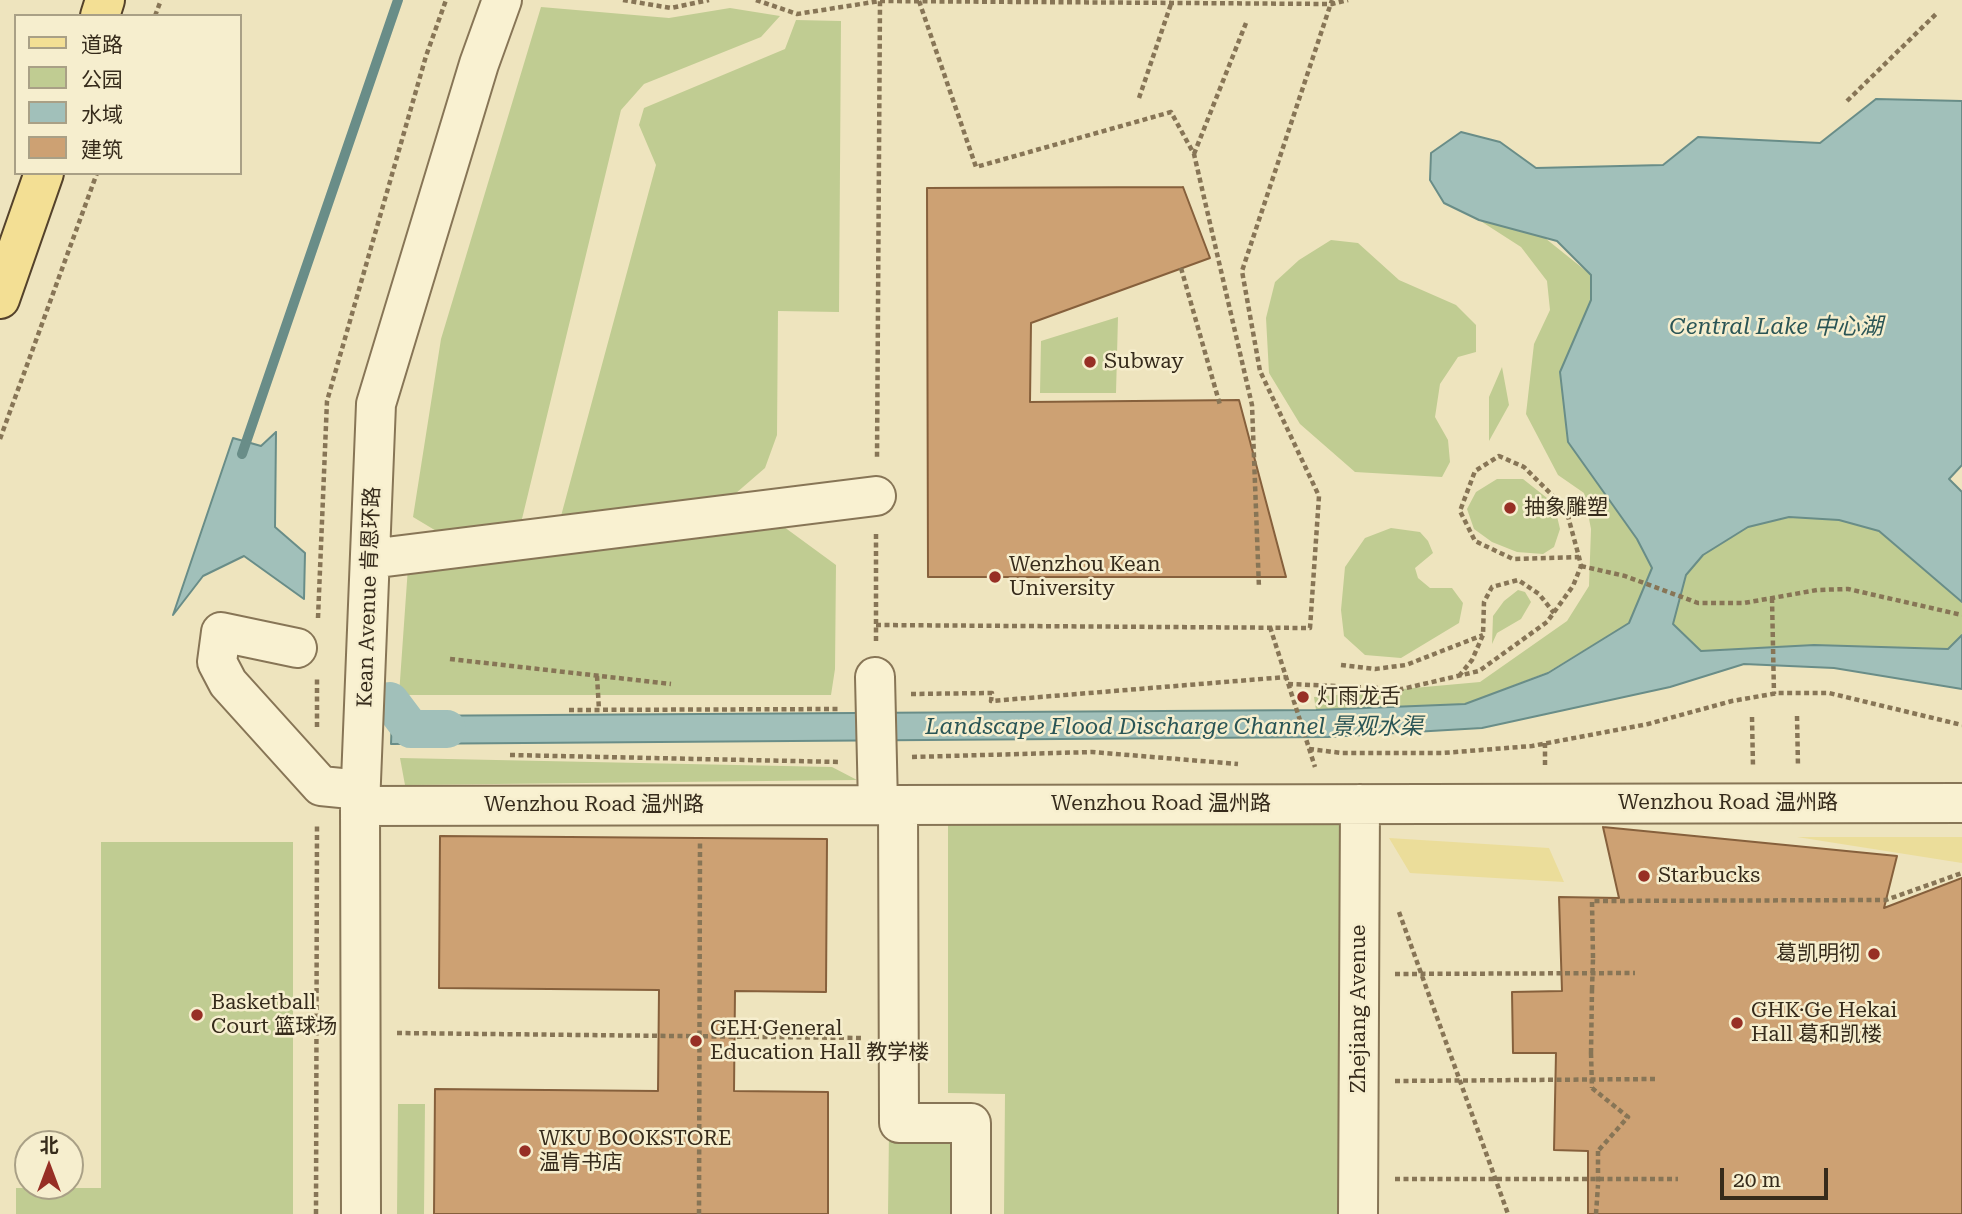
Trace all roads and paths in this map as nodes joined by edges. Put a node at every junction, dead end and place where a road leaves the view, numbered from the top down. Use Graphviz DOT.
graph roads {
  1 [pos="502,0"];
  2 [pos="623,0"];
  3 [pos="709,0"];
  4 [pos="756,0"];
  5 [pos="880,0"];
  6 [pos="1348,0"];
  7 [pos="919,1"];
  8 [pos="1172,1"];
  9 [pos="1332,2"];
  10 [pos="1937,13"];
  11 [pos="1246,23"];
  12 [pos="1139,98"];
  13 [pos="1847,101"];
  14 [pos="1194,154"];
  15 [pos="43,175"];
  16 [pos="96,175"];
  17 [pos="1181,268"];
  18 [pos="0,299"];
  19 [pos="1220,405"];
  20 [pos="0,439"];
  21 [pos="876,496"];
  22 [pos="1578,557"];
  23 [pos="370,559"];
  24 [pos="1581,566"];
  25 [pos="1259,588"];
  26 [pos="1772,600"];
  27 [pos="1553,613"];
  28 [pos="1962,615"];
  29 [pos="876,625"];
  30 [pos="1270,627"];
  31 [pos="1483,635"];
  32 [pos="297,648"];
  33 [pos="450,659"];
  34 [pos="1341,665"];
  35 [pos="597,676"];
  36 [pos="1459,676"];
  37 [pos="1286,677"];
  38 [pos="876,682"];
  39 [pos="671,684"];
  40 [pos="1288,684"];
  41 [pos="1774,693"];
  42 [pos="915,695"];
  43 [pos="569,710"];
  44 [pos="599,710"];
  45 [pos="1797,716"];
  46 [pos="1752,718"];
  47 [pos="1962,725"];
  48 [pos="1309,749"];
  49 [pos="510,755"];
  50 [pos="920,758"];
  51 [pos="1242,764"];
  52 [pos="877,765"];
  53 [pos="1318,775"];
  54 [pos="361,798"];
  55 [pos="1754,803"];
  56 [pos="1799,803"];
  57 [pos="1962,803"];
  58 [pos="885,804"];
  59 [pos="1360,804"];
  60 [pos="700,838"];
  61 [pos="1962,873"];
  62 [pos="1398,908"];
  63 [pos="1635,973"];
  64 [pos="1359,974"];
  65 [pos="1421,974"];
  66 [pos="361,1033"];
  67 [pos="700,1036"];
  68 [pos="899,1039"];
  69 [pos="1656,1079"];
  70 [pos="1460,1081"];
  71 [pos="1359,1082"];
  72 [pos="1495,1179"];
  73 [pos="1678,1179"];
  74 [pos="1359,1196"];
  75 [pos="361,1214"];
  76 [pos="699,1214"];
  77 [pos="971,1214"];
  78 [pos="1508,1214"];
  79 [pos="1596,1214"];
  1 -- 23 [label="street, Kean Avenue 肯恩环路"];
  2 -- 3 [label="path"];
  4 -- 5 [label="path"];
  5 -- 7 [label="path"];
  5 -- 21 [label="path"];
  6 -- 9 [label="path"];
  7 -- 8 [label="path"];
  7 -- 14 [label="path"];
  8 -- 9 [label="path"];
  8 -- 12 [label="path"];
  9 -- 30 [label="path"];
  10 -- 13 [label="path"];
  11 -- 14 [label="path"];
  14 -- 25 [label="path"];
  15 -- 18 [label="main road"];
  16 -- 20 [label="path"];
  17 -- 19 [label="path"];
  21 -- 23 [label="street"];
  21 -- 29 [label="path"];
  22 -- 22 [label="path"];
  22 -- 24 [label="path"];
  23 -- 54 [label="street, Kean Avenue 肯恩环路"];
  24 -- 26 [label="path"];
  24 -- 27 [label="path"];
  26 -- 28 [label="path"];
  26 -- 41 [label="path"];
  27 -- 31 [label="path"];
  27 -- 36 [label="path"];
  29 -- 30 [label="path"];
  29 -- 38 [label="path"];
  30 -- 37 [label="path"];
  31 -- 34 [label="path"];
  31 -- 36 [label="path"];
  32 -- 54 [label="street, Wenzhou Road 温州路"];
  33 -- 35 [label="path"];
  35 -- 39 [label="path"];
  35 -- 44 [label="path"];
  36 -- 40 [label="path"];
  37 -- 40 [label="path"];
  37 -- 42 [label="path"];
  38 -- 44 [label="path"];
  38 -- 52 [label="street"];
  40 -- 48 [label="path"];
  41 -- 47 [label="path"];
  41 -- 48 [label="path"];
  43 -- 44 [label="path"];
  45 -- 56 [label="path"];
  46 -- 55 [label="path"];
  48 -- 53 [label="path"];
  49 -- 52 [label="path"];
  50 -- 51 [label="path"];
  52 -- 58 [label="street"];
  54 -- 58 [label="street, Wenzhou Road 温州路"];
  54 -- 66 [label="street, Kean Avenue 肯恩环路"];
  55 -- 56 [label="street, Wenzhou Road 温州路"];
  55 -- 59 [label="street, Wenzhou Road 温州路"];
  56 -- 57 [label="street, Wenzhou Road 温州路"];
  58 -- 59 [label="street, Wenzhou Road 温州路"];
  58 -- 68 [label="street"];
  59 -- 64 [label="street, Zhejiang Avenue"];
  60 -- 67 [label="path"];
  61 -- 79 [label="path, bridge"];
  62 -- 65 [label="path"];
  63 -- 65 [label="path"];
  64 -- 65 [label="path"];
  64 -- 71 [label="street, Zhejiang Avenue"];
  65 -- 70 [label="path"];
  66 -- 67 [label="path"];
  66 -- 75 [label="street, Kean Avenue 肯恩环路"];
  67 -- 68 [label="path"];
  67 -- 76 [label="path"];
  68 -- 77 [label="street"];
  69 -- 70 [label="path"];
  70 -- 71 [label="path"];
  70 -- 72 [label="path"];
  71 -- 74 [label="street, Zhejiang Avenue"];
  72 -- 73 [label="path"];
  72 -- 74 [label="path"];
  72 -- 78 [label="path"];
}
